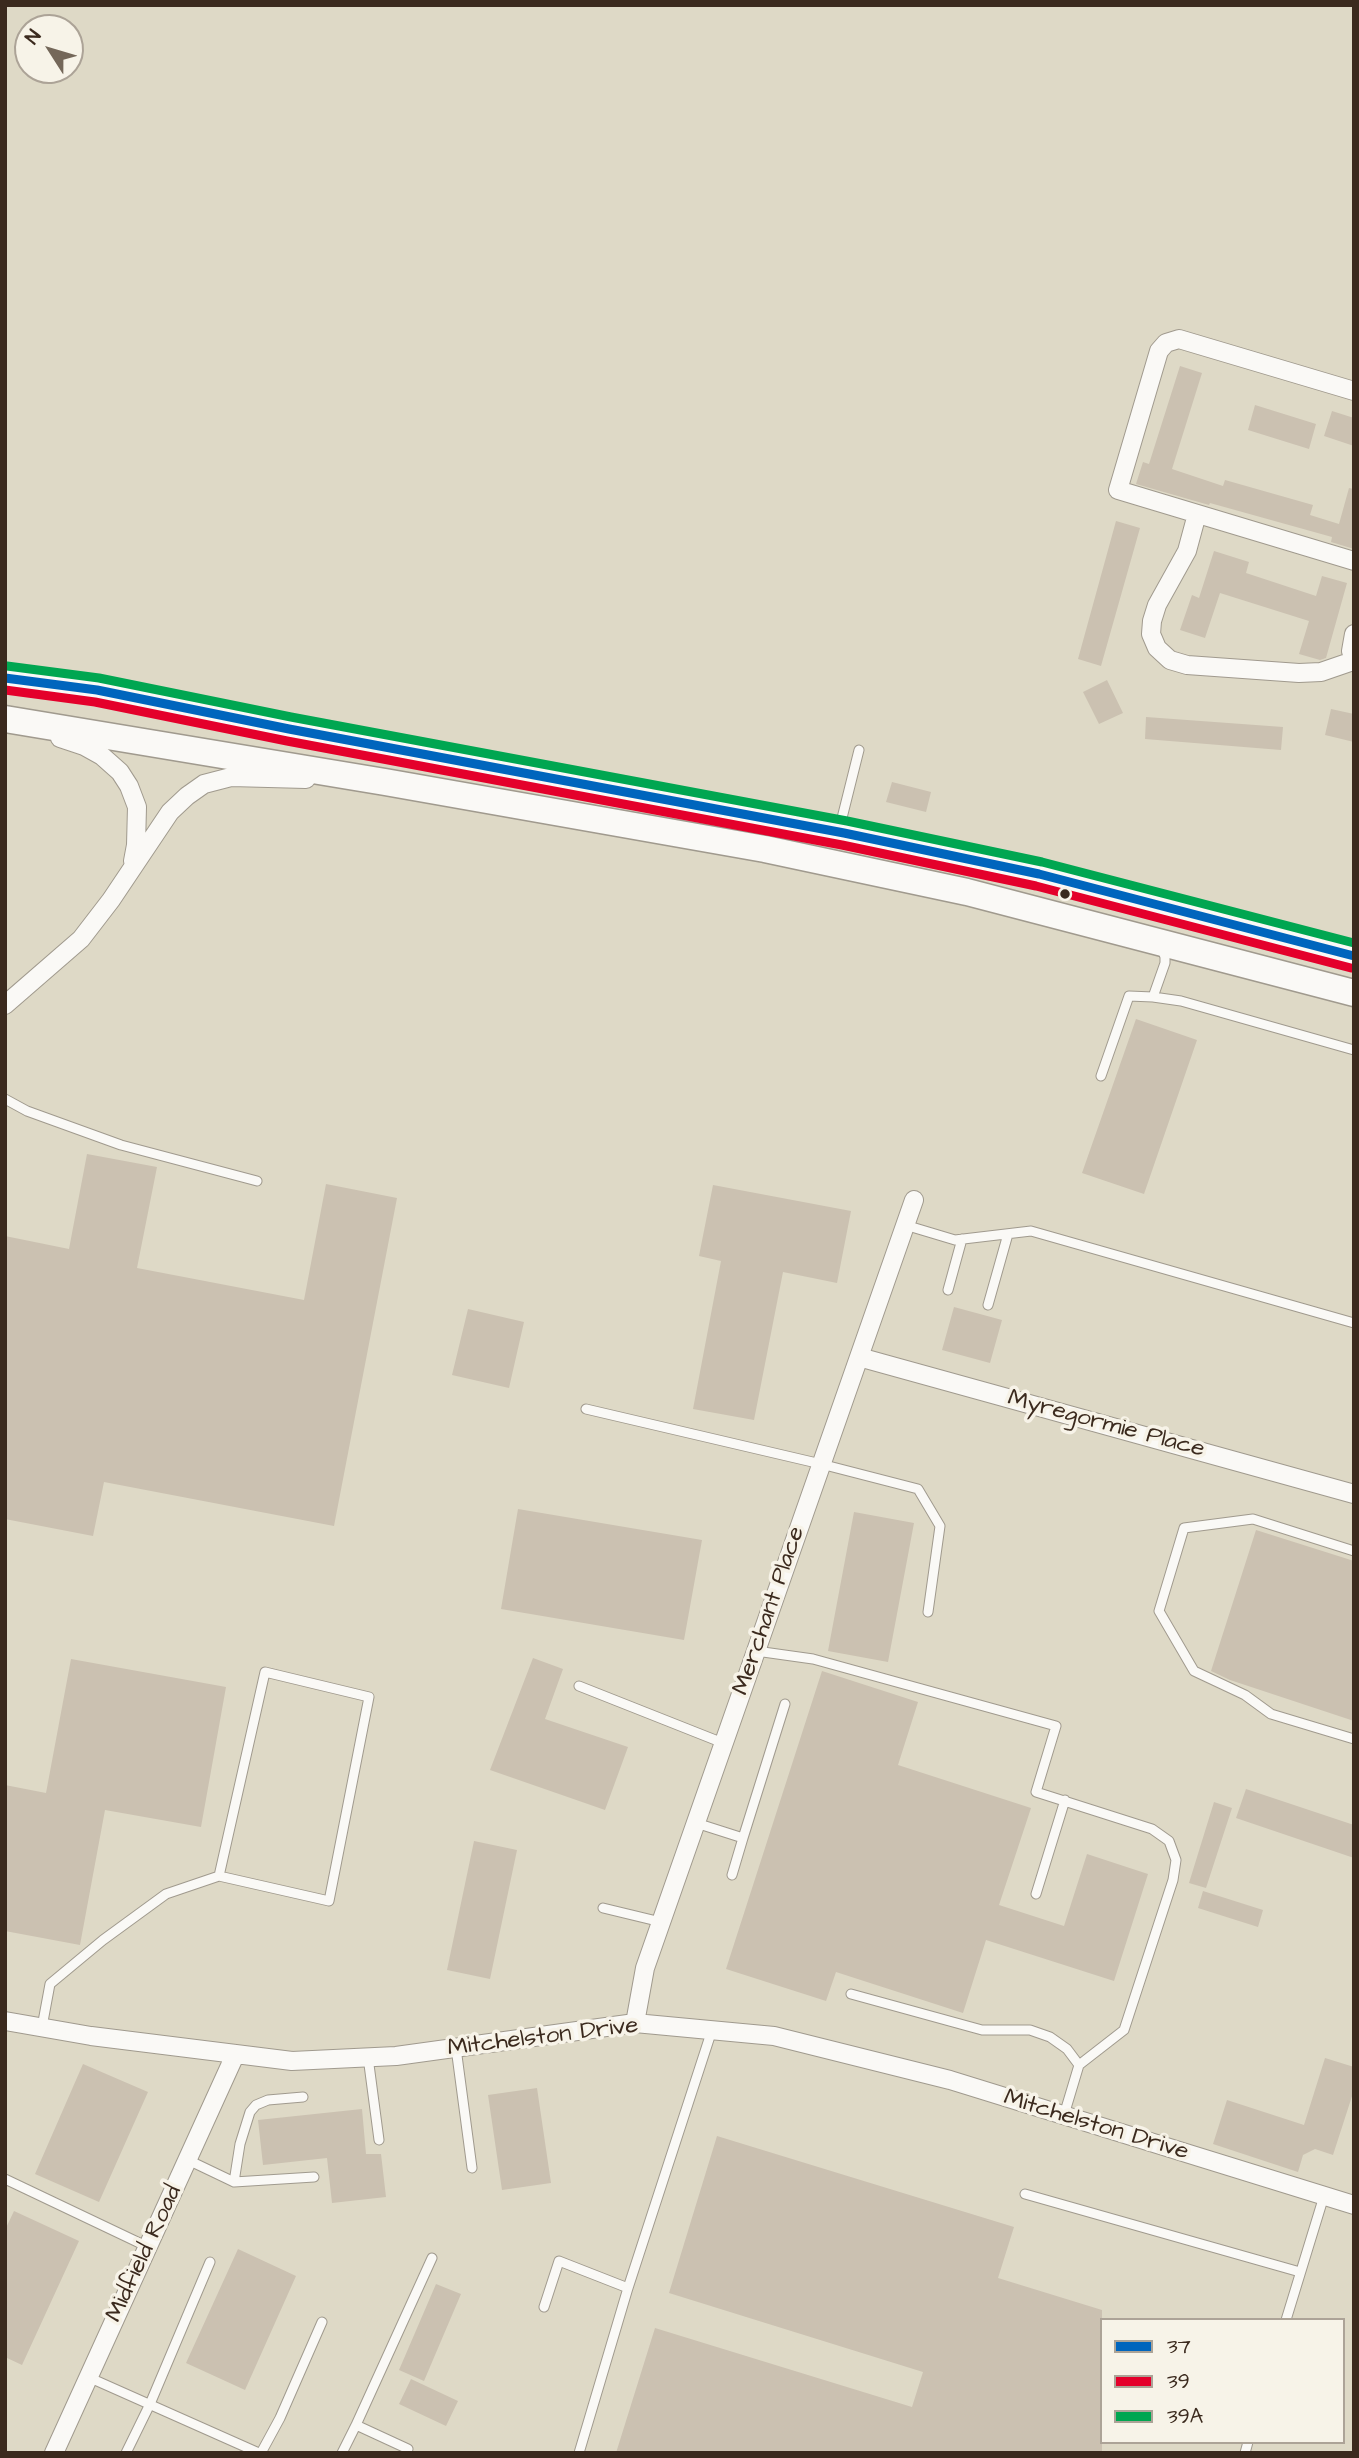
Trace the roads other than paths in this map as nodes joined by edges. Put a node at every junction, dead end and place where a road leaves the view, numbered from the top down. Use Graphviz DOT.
graph roads {
  1 [pos="1354,391"];
  2 [pos="1197,514"];
  3 [pos="1354,561"];
  4 [pos="1354,634"];
  5 [pos="1353,662"];
  6 [pos="5,678"];
  7 [pos="5,719"];
  8 [pos="5,725"];
  9 [pos="859,750"];
  10 [pos="384,782"];
  11 [pos="838,832"];
  12 [pos="131,868"];
  13 [pos="1149,939"];
  14 [pos="1354,956"];
  15 [pos="1221,957"];
  16 [pos="1193,963"];
  17 [pos="1354,993"];
  18 [pos="1153,997"];
  19 [pos="5,1004"];
  20 [pos="1354,1050"];
  21 [pos="1101,1076"];
  22 [pos="5,1099"];
  23 [pos="257,1181"];
  24 [pos="914,1200"];
  25 [pos="905,1225"];
  26 [pos="1008,1234"];
  27 [pos="962,1239"];
  28 [pos="948,1290"];
  29 [pos="988,1305"];
  30 [pos="1354,1323"];
  31 [pos="859,1357"];
  32 [pos="586,1409"];
  33 [pos="821,1464"];
  34 [pos="1354,1494"];
  35 [pos="1354,1551"];
  36 [pos="928,1612"];
  37 [pos="755,1651"];
  38 [pos="579,1686"];
  39 [pos="785,1704"];
  40 [pos="1354,1739"];
  41 [pos="723,1743"];
  42 [pos="1065,1800"];
  43 [pos="696,1823"];
  44 [pos="743,1838"];
  45 [pos="732,1875"];
  46 [pos="219,1876"];
  47 [pos="1036,1894"];
  48 [pos="603,1908"];
  49 [pos="661,1922"];
  50 [pos="851,1994"];
  51 [pos="5,2021"];
  52 [pos="635,2024"];
  53 [pos="42,2027"];
  54 [pos="712,2030"];
  55 [pos="456,2048"];
  56 [pos="235,2055"];
  57 [pos="368,2057"];
  58 [pos="1079,2065"];
  59 [pos="303,2097"];
  60 [pos="1064,2115"];
  61 [pos="379,2140"];
  62 [pos="188,2160"];
  63 [pos="472,2168"];
  64 [pos="314,2177"];
  65 [pos="5,2179"];
  66 [pos="234,2182"];
  67 [pos="1025,2194"];
  68 [pos="1324,2196"];
  69 [pos="1354,2205"];
  70 [pos="148,2247"];
  71 [pos="432,2258"];
  72 [pos="209,2262"];
  73 [pos="1300,2272"];
  74 [pos="628,2288"];
  75 [pos="544,2307"];
  76 [pos="1287,2318"];
  77 [pos="322,2322"];
  78 [pos="88,2377"];
  79 [pos="150,2404"];
  80 [pos="356,2425"];
  81 [pos="408,2449"];
  82 [pos="54,2453"];
  83 [pos="126,2453"];
  84 [pos="260,2453"];
  85 [pos="342,2453"];
  86 [pos="579,2453"];
  1 -- 2 [label="street"];
  2 -- 3 [label="street"];
  2 -- 5 [label="street"];
  4 -- 5 [label="street"];
  6 -- 11 [label="main road"];
  7 -- 10 [label="main road"];
  8 -- 12 [label="street"];
  9 -- 11 [label="lane"];
  10 -- 12 [label="street"];
  10 -- 13 [label="main road"];
  11 -- 14 [label="main road"];
  12 -- 19 [label="street"];
  13 -- 15 [label="main road"];
  13 -- 18 [label="lane"];
  15 -- 16 [label="lane"];
  15 -- 17 [label="main road"];
  18 -- 20 [label="lane"];
  18 -- 21 [label="lane"];
  22 -- 23 [label="lane"];
  24 -- 25 [label="street, Merchant Place"];
  25 -- 27 [label="lane"];
  25 -- 31 [label="street, Merchant Place"];
  26 -- 27 [label="lane"];
  26 -- 29 [label="lane"];
  26 -- 30 [label="lane"];
  27 -- 28 [label="lane"];
  31 -- 33 [label="street, Merchant Place"];
  31 -- 34 [label="street, Myregormie Place"];
  32 -- 33 [label="lane"];
  33 -- 36 [label="lane"];
  33 -- 37 [label="street, Merchant Place"];
  35 -- 40 [label="lane"];
  37 -- 41 [label="street, Merchant Place"];
  37 -- 42 [label="lane"];
  38 -- 41 [label="lane"];
  39 -- 44 [label="lane"];
  41 -- 43 [label="street, Merchant Place"];
  42 -- 47 [label="lane"];
  42 -- 58 [label="lane"];
  43 -- 44 [label="lane"];
  43 -- 49 [label="street, Merchant Place"];
  44 -- 45 [label="lane"];
  46 -- 46 [label="lane"];
  46 -- 53 [label="lane"];
  48 -- 49 [label="lane"];
  49 -- 52 [label="street, Merchant Place"];
  50 -- 58 [label="lane"];
  51 -- 53 [label="street, Mitchelston Drive"];
  52 -- 54 [label="street, Mitchelston Drive"];
  52 -- 55 [label="street, Mitchelston Drive"];
  53 -- 56 [label="street, Mitchelston Drive"];
  54 -- 60 [label="street, Mitchelston Drive"];
  54 -- 74 [label="lane"];
  55 -- 57 [label="street, Mitchelston Drive"];
  55 -- 63 [label="lane"];
  56 -- 57 [label="street, Mitchelston Drive"];
  56 -- 62 [label="street, Midfield Road"];
  57 -- 61 [label="lane"];
  58 -- 60 [label="lane"];
  59 -- 66 [label="lane"];
  60 -- 68 [label="street, Mitchelston Drive"];
  62 -- 66 [label="lane"];
  62 -- 70 [label="street, Midfield Road"];
  64 -- 66 [label="lane"];
  65 -- 70 [label="lane"];
  67 -- 73 [label="lane"];
  68 -- 69 [label="street, Mitchelston Drive"];
  68 -- 73 [label="lane"];
  70 -- 78 [label="street, Midfield Road"];
  71 -- 80 [label="lane"];
  72 -- 79 [label="lane"];
  73 -- 76 [label="lane"];
  74 -- 75 [label="lane"];
  74 -- 86 [label="lane"];
  77 -- 84 [label="lane"];
  78 -- 79 [label="lane"];
  78 -- 82 [label="street, Midfield Road"];
  79 -- 83 [label="lane"];
  79 -- 84 [label="lane"];
  80 -- 81 [label="lane"];
  80 -- 85 [label="lane"];
}
